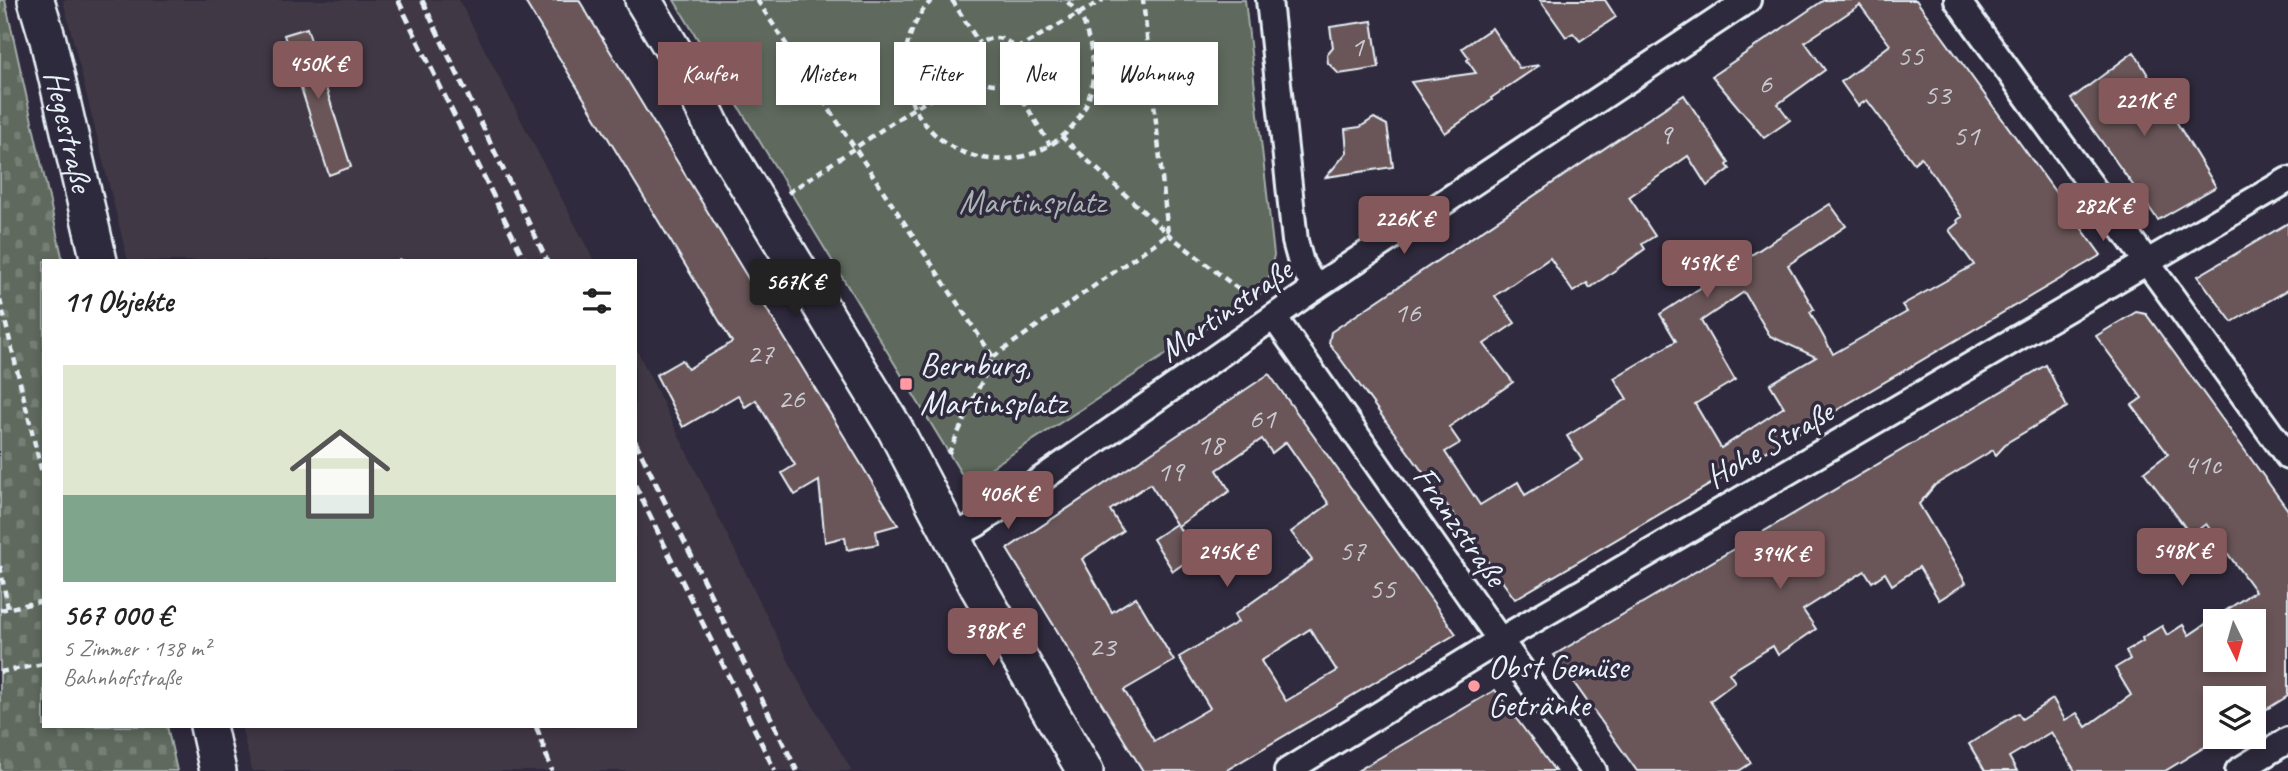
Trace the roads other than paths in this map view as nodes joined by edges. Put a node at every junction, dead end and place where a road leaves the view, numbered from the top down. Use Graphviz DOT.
graph roads {
  1 [pos="36,0"];
  2 [pos="643,0"];
  3 [pos="1269,0"];
  4 [pos="1748,0"];
  5 [pos="1957,0"];
  6 [pos="2288,180"];
  7 [pos="99,259"];
  8 [pos="2145,262"];
  9 [pos="1315,288"];
  10 [pos="1274,317"];
  11 [pos="2288,457"];
  12 [pos="952,537"];
  13 [pos="1500,640"];
  14 [pos="208,728"];
  15 [pos="2288,740"];
  16 [pos="218,771"];
  17 [pos="1085,771"];
  18 [pos="1287,771"];
  19 [pos="1594,771"];
  20 [pos="2238,771"];
  1 -- 7 [label="main road, Hegestraße"];
  2 -- 12 [label="main road"];
  3 -- 9 [label="street"];
  4 -- 9 [label="street, Martinstraße"];
  5 -- 8 [label="street"];
  6 -- 8 [label="street, Hohe Straße"];
  8 -- 11 [label="street"];
  8 -- 13 [label="street, Hohe Straße"];
  9 -- 10 [label="street, Martinstraße"];
  10 -- 12 [label="street, Martinstraße"];
  10 -- 13 [label="street, Franzstraße"];
  12 -- 17 [label="main road"];
  13 -- 18 [label="street, Hohe Straße"];
  13 -- 19 [label="street, Franzstraße"];
  14 -- 16 [label="main road"];
  15 -- 20 [label="street"];
}
